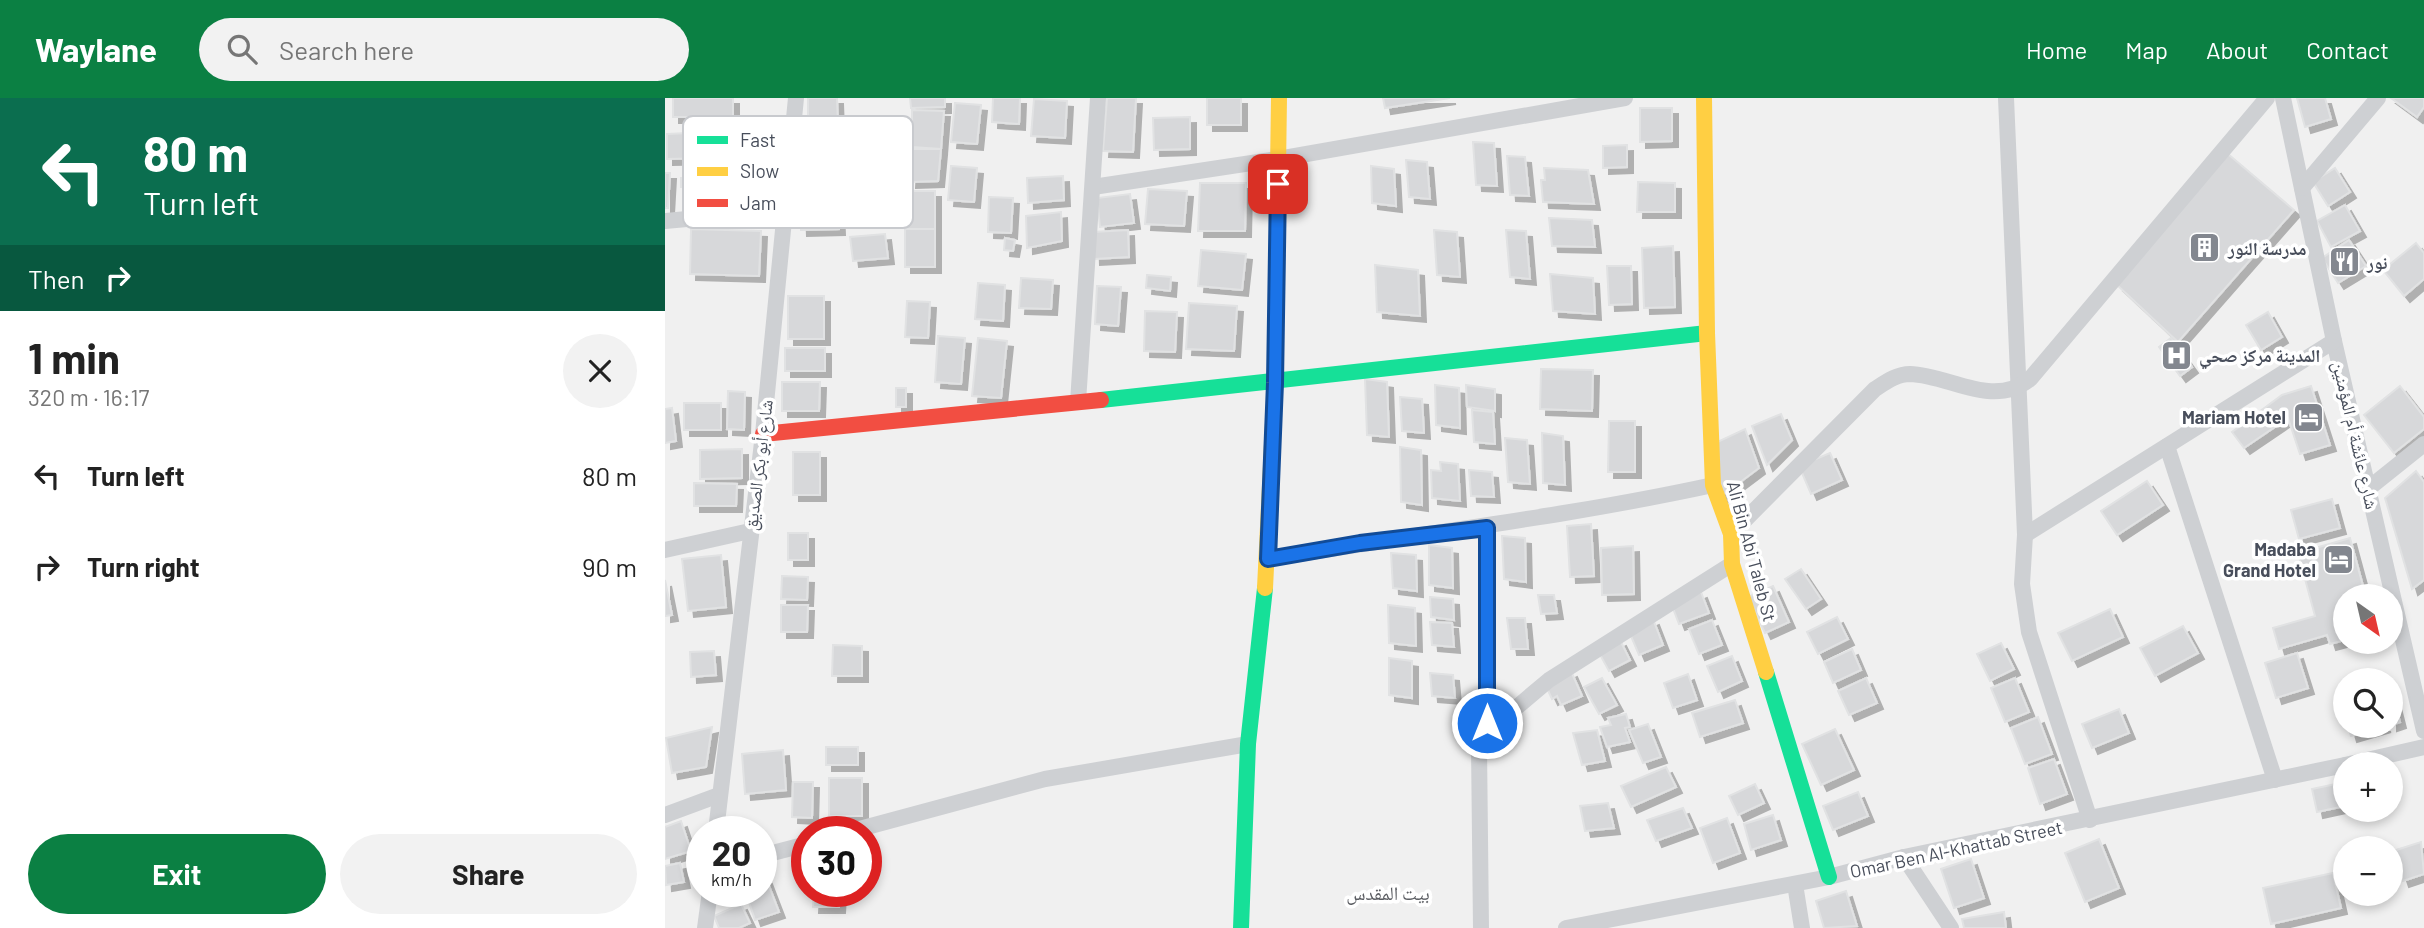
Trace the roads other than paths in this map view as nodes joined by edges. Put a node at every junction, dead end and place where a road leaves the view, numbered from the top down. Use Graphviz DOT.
graph roads {
  1 [pos="796,98"];
  2 [pos="1098,98"];
  3 [pos="1279,98"];
  4 [pos="1625,98"];
  5 [pos="1705,98"];
  6 [pos="2006,98"];
  7 [pos="2267,98"];
  8 [pos="2283,98"];
  9 [pos="2378,98"];
  10 [pos="794,116"];
  11 [pos="1278,159"];
  12 [pos="1093,187"];
  13 [pos="2302,188"];
  14 [pos="683,219"];
  15 [pos="665,221"];
  16 [pos="782,228"];
  17 [pos="1707,333"];
  18 [pos="2334,341"];
  19 [pos="1275,383"];
  20 [pos="2018,388"];
  21 [pos="1078,402"];
  22 [pos="763,434"];
  23 [pos="2424,444"];
  24 [pos="2167,446"];
  25 [pos="1713,485"];
  26 [pos="2369,488"];
  27 [pos="1487,528"];
  28 [pos="750,531"];
  29 [pos="1731,534"];
  30 [pos="2025,536"];
  31 [pos="665,551"];
  32 [pos="1268,559"];
  33 [pos="1732,564"];
  34 [pos="1487,723"];
  35 [pos="2424,731"];
  36 [pos="1248,744"];
  37 [pos="2424,747"];
  38 [pos="2402,752"];
  39 [pos="2333,768"];
  40 [pos="2275,780"];
  41 [pos="719,795"];
  42 [pos="665,815"];
  43 [pos="717,816"];
  44 [pos="2090,820"];
  45 [pos="882,823"];
  46 [pos="1904,857"];
  47 [pos="1829,877"];
  48 [pos="1794,884"];
  49 [pos="708,907"];
  50 [pos="705,928"];
  51 [pos="1241,928"];
  52 [pos="1481,928"];
  53 [pos="1566,928"];
  54 [pos="1801,928"];
  55 [pos="1951,928"];
  1 -- 10 [label="street, شارع أبو بكر الصديق"];
  2 -- 12 [label="street"];
  3 -- 11 [label="street"];
  4 -- 11 [label="street"];
  5 -- 17 [label="street, Ali Bin Abi Taleb St"];
  6 -- 20 [label="street"];
  7 -- 20 [label="street"];
  8 -- 13 [label="street, شارع عائشة أم المؤمنين"];
  9 -- 13 [label="street"];
  11 -- 12 [label="street"];
  11 -- 19 [label="street"];
  12 -- 21 [label="street"];
  13 -- 18 [label="street, شارع عائشة أم المؤمنين"];
  14 -- 15 [label="street"];
  16 -- 22 [label="street, شارع أبو بكر الصديق"];
  17 -- 19 [label="street"];
  17 -- 25 [label="street, Ali Bin Abi Taleb St"];
  18 -- 24 [label="street"];
  18 -- 26 [label="street, شارع عائشة أم المؤمنين"];
  19 -- 21 [label="street"];
  19 -- 32 [label="street"];
  20 -- 29 [label="street"];
  20 -- 30 [label="street"];
  21 -- 22 [label="street"];
  22 -- 28 [label="street, شارع أبو بكر الصديق"];
  23 -- 26 [label="street"];
  24 -- 30 [label="street"];
  24 -- 40 [label="street"];
  25 -- 27 [label="street"];
  25 -- 29 [label="street, Ali Bin Abi Taleb St"];
  26 -- 35 [label="street, شارع عائشة أم المؤمنين"];
  27 -- 32 [label="street"];
  27 -- 34 [label="street"];
  28 -- 31 [label="street"];
  28 -- 41 [label="street, شارع أبو بكر الصديق"];
  29 -- 33 [label="street, Ali Bin Abi Taleb St"];
  30 -- 44 [label="street"];
  32 -- 36 [label="street"];
  33 -- 34 [label="street"];
  33 -- 47 [label="street, Ali Bin Abi Taleb St"];
  34 -- 52 [label="street"];
  36 -- 45 [label="street"];
  36 -- 51 [label="street"];
  37 -- 38 [label="street, Omar Ben Al-Khattab Street"];
  39 -- 40 [label="street, Omar Ben Al-Khattab Street"];
  40 -- 44 [label="street, Omar Ben Al-Khattab Street"];
  41 -- 42 [label="street"];
  41 -- 43 [label="street, شارع أبو بكر الصديق"];
  44 -- 46 [label="street, Omar Ben Al-Khattab Street"];
  46 -- 47 [label="street, Omar Ben Al-Khattab Street"];
  46 -- 55 [label="street"];
  47 -- 48 [label="street, Omar Ben Al-Khattab Street"];
  48 -- 53 [label="street, Omar Ben Al-Khattab Street"];
  48 -- 54 [label="street"];
  49 -- 50 [label="street"];
}
